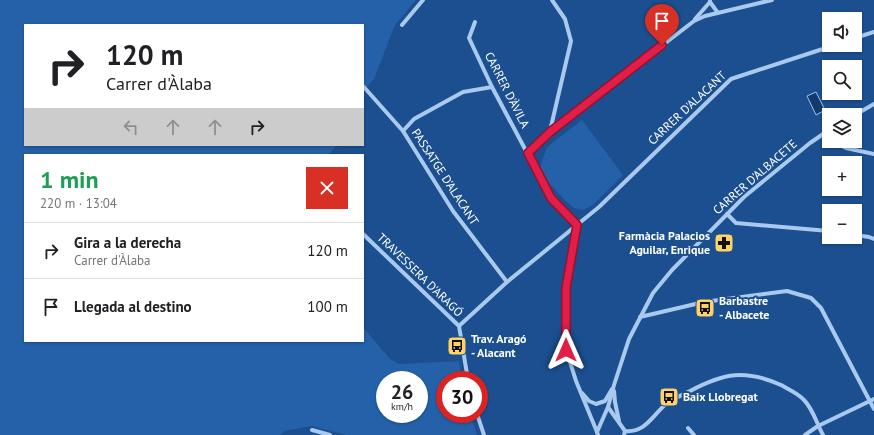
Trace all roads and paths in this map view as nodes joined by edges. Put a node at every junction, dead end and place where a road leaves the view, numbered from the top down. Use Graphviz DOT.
graph roads {
  1 [pos="423,0"];
  2 [pos="552,0"];
  3 [pos="772,0"];
  4 [pos="710,1"];
  5 [pos="718,13"];
  6 [pos="694,21"];
  7 [pos="475,22"];
  8 [pos="402,25"];
  9 [pos="874,32"];
  10 [pos="862,36"];
  11 [pos="822,49"];
  12 [pos="364,87"];
  13 [pos="492,87"];
  14 [pos="874,104"];
  15 [pos="862,111"];
  16 [pos="404,130"];
  17 [pos="550,132"];
  18 [pos="822,135"];
  19 [pos="846,148"];
  20 [pos="528,153"];
  21 [pos="874,154"];
  22 [pos="727,214"];
  23 [pos="577,225"];
  24 [pos="822,230"];
  25 [pos="364,235"];
  26 [pos="862,236"];
  27 [pos="874,239"];
  28 [pos="507,282"];
  29 [pos="640,317"];
  30 [pos="459,326"];
  31 [pos="466,371"];
  32 [pos="614,385"];
  33 [pos="579,389"];
  34 [pos="872,400"];
  35 [pos="608,407"];
  36 [pos="874,409"];
  37 [pos="480,423"];
  38 [pos="620,424"];
  39 [pos="818,426"];
  40 [pos="688,428"];
  41 [pos="312,430"];
  42 [pos="624,433"];
  43 [pos="598,434"];
  44 [pos="330,435"];
  45 [pos="484,435"];
  46 [pos="694,435"];
  47 [pos="805,435"];
  48 [pos="823,435"];
  1 -- 8 [label="street"];
  2 -- 17 [label="street"];
  3 -- 5 [label="street"];
  4 -- 5 [label="street"];
  4 -- 6 [label="street"];
  5 -- 6 [label="street"];
  6 -- 17 [label="street"];
  7 -- 13 [label="street, CARRER D'ÀVILA"];
  9 -- 10 [label="street"];
  11 -- 23 [label="street, CARRER D'ALACANT"];
  12 -- 16 [label="street, PASSATGE D'ALACANT"];
  13 -- 16 [label="street"];
  13 -- 20 [label="street, CARRER D'ÀVILA"];
  14 -- 15 [label="street"];
  16 -- 28 [label="street, PASSATGE D'ALACANT"];
  17 -- 20 [label="street"];
  18 -- 22 [label="street, CARRER D'ALBACETE"];
  19 -- 21 [label="street"];
  20 -- 23 [label="street, CARRER D'ÀVILA"];
  22 -- 24 [label="street"];
  22 -- 29 [label="street, CARRER D'ALBACETE"];
  23 -- 28 [label="street, CARRER D'ALACANT"];
  23 -- 33 [label="street"];
  25 -- 30 [label="street, TRAVESSERA D'ARAGÓ"];
  26 -- 27 [label="street"];
  28 -- 30 [label="street, CARRER D'ALACANT"];
  29 -- 32 [label="street, CARRER D'ALBACETE"];
  29 -- 34 [label="street"];
  30 -- 31 [label="street, TRAVESSERA D'ARAGÓ"];
  32 -- 33 [label="street"];
  32 -- 35 [label="street, CARRER D'ALBACETE"];
  32 -- 38 [label="street, CARRER D'ALBACETE"];
  33 -- 43 [label="street"];
  34 -- 36 [label="street"];
  34 -- 39 [label="street"];
  35 -- 38 [label="street, CARRER D'ALBACETE"];
  35 -- 43 [label="street, CARRER D'ALBACETE"];
  37 -- 45 [label="street"];
  38 -- 42 [label="street, CARRER D'ALBACETE"];
  39 -- 42 [label="street"];
  39 -- 47 [label="street"];
  39 -- 48 [label="street"];
  40 -- 46 [label="street"];
  41 -- 44 [label="street"];
}
